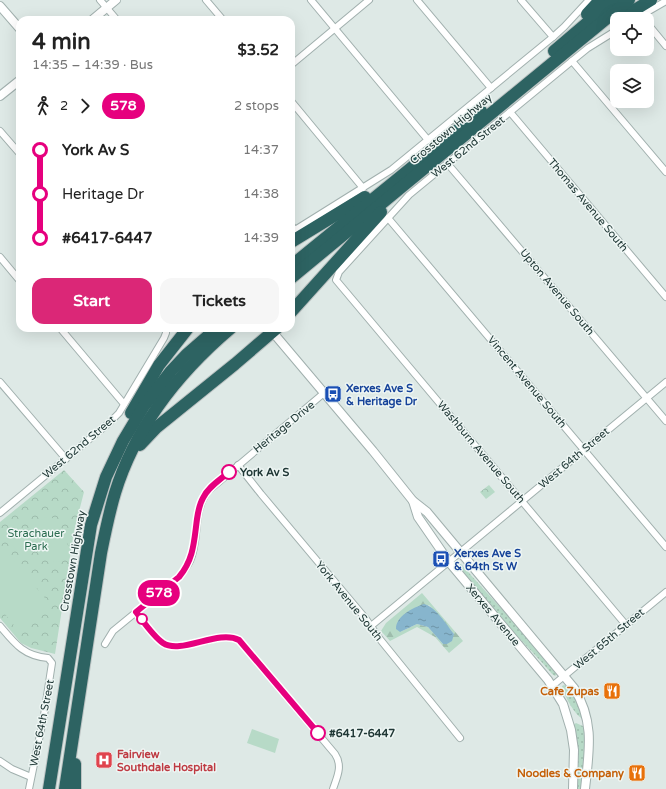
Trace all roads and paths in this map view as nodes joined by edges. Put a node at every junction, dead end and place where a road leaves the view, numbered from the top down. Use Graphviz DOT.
graph roads {
  1 [pos="100,0"];
  2 [pos="116,0"];
  3 [pos="206,0"];
  4 [pos="311,0"];
  5 [pos="369,0"];
  6 [pos="417,0"];
  7 [pos="521,0"];
  8 [pos="589,0"];
  9 [pos="600,0"];
  10 [pos="614,0"];
  11 [pos="629,0"];
  12 [pos="651,0"];
  13 [pos="666,1"];
  14 [pos="0,6"];
  15 [pos="107,8"];
  16 [pos="631,12"];
  17 [pos="649,12"];
  18 [pos="97,16"];
  19 [pos="114,16"];
  20 [pos="220,16"];
  21 [pos="16,24"];
  22 [pos="610,25"];
  23 [pos="335,28"];
  24 [pos="654,31"];
  25 [pos="610,34"];
  26 [pos="553,37"];
  27 [pos="666,46"];
  28 [pos="548,60"];
  29 [pos="572,61"];
  30 [pos="295,62"];
  31 [pos="16,83"];
  32 [pos="491,88"];
  33 [pos="0,96"];
  34 [pos="295,106"];
  35 [pos="510,112"];
  36 [pos="0,131"];
  37 [pos="428,140"];
  38 [pos="16,149"];
  39 [pos="447,163"];
  40 [pos="420,166"];
  41 [pos="666,172"];
  42 [pos="363,188"];
  43 [pos="388,218"];
  44 [pos="295,226"];
  45 [pos="295,240"];
  46 [pos="0,257"];
  47 [pos="295,263"];
  48 [pos="16,275"];
  49 [pos="295,275"];
  50 [pos="336,280"];
  51 [pos="666,297"];
  52 [pos="295,308"];
  53 [pos="63,332"];
  54 [pos="166,332"];
  55 [pos="185,332"];
  56 [pos="212,332"];
  57 [pos="227,332"];
  58 [pos="269,332"];
  59 [pos="275,332"];
  60 [pos="0,382"];
  61 [pos="666,382"];
  62 [pos="324,393"];
  63 [pos="646,398"];
  64 [pos="124,404"];
  65 [pos="666,421"];
  66 [pos="584,450"];
  67 [pos="131,454"];
  68 [pos="66,459"];
  69 [pos="238,465"];
  70 [pos="106,477"];
  71 [pos="522,501"];
  72 [pos="413,502"];
  73 [pos="0,512"];
  74 [pos="666,547"];
  75 [pos="460,552"];
  76 [pos="449,562"];
  77 [pos="666,592"];
  78 [pos="136,612"];
  79 [pos="626,625"];
  80 [pos="0,626"];
  81 [pos="371,626"];
  82 [pos="105,644"];
  83 [pos="564,676"];
  84 [pos="552,686"];
  85 [pos="74,729"];
  86 [pos="460,738"];
  87 [pos="56,747"];
  88 [pos="0,760"];
  89 [pos="32,777"];
  90 [pos="29,789"];
  91 [pos="40,789"];
  92 [pos="49,789"];
  93 [pos="65,789"];
  94 [pos="75,789"];
  95 [pos="333,789"];
  96 [pos="573,789"];
  97 [pos="585,789"];
  1 -- 15 [label="street"];
  2 -- 15 [label="street"];
  3 -- 20 [label="street"];
  4 -- 23 [label="street"];
  5 -- 23 [label="street"];
  6 -- 32 [label="street"];
  7 -- 26 [label="street"];
  8 -- 26 [label="street"];
  9 -- 28 [label="highway"];
  10 -- 28 [label="highway, Crosstown Highway"];
  11 -- 28 [label="highway, Crosstown Highway"];
  12 -- 16 [label="highway"];
  13 -- 17 [label="street"];
  14 -- 21 [label="street"];
  15 -- 18 [label="street"];
  15 -- 19 [label="street"];
  22 -- 28 [label="highway"];
  23 -- 30 [label="street"];
  23 -- 37 [label="street"];
  24 -- 27 [label="street"];
  25 -- 29 [label="street, West 62nd Street"];
  26 -- 32 [label="street"];
  28 -- 40 [label="highway, Crosstown Highway"];
  29 -- 35 [label="street, West 62nd Street"];
  29 -- 41 [label="street"];
  31 -- 33 [label="street"];
  32 -- 37 [label="street"];
  34 -- 42 [label="street"];
  35 -- 39 [label="street, West 62nd Street"];
  35 -- 51 [label="street, Thomas Avenue South"];
  36 -- 38 [label="street"];
  37 -- 42 [label="street"];
  39 -- 43 [label="street, West 62nd Street"];
  39 -- 63 [label="street, Upton Avenue South"];
  40 -- 45 [label="highway"];
  40 -- 47 [label="highway, Crosstown Highway"];
  40 -- 49 [label="highway, Crosstown Highway"];
  40 -- 52 [label="highway"];
  42 -- 44 [label="street"];
  43 -- 50 [label="street, West 62nd Street"];
  43 -- 66 [label="street, Vincent Avenue South"];
  46 -- 48 [label="street"];
  50 -- 71 [label="street, Washburn Avenue South"];
  53 -- 64 [label="street"];
  54 -- 64 [label="street, West 62nd Street"];
  55 -- 70 [label="highway"];
  56 -- 70 [label="highway, Crosstown Highway"];
  57 -- 67 [label="highway"];
  58 -- 67 [label="highway"];
  59 -- 62 [label="street, Xerxes Avenue"];
  60 -- 68 [label="street"];
  61 -- 63 [label="street, West 64th Street"];
  62 -- 69 [label="street, Heritage Drive"];
  62 -- 72 [label="street, Xerxes Avenue"];
  63 -- 65 [label="street, Upton Avenue South"];
  63 -- 66 [label="street, West 64th Street"];
  64 -- 68 [label="street, West 62nd Street"];
  66 -- 71 [label="street, West 64th Street"];
  66 -- 74 [label="street, Vincent Avenue South"];
  67 -- 85 [label="highway"];
  68 -- 73 [label="street, West 62nd Street"];
  69 -- 78 [label="street, Heritage Drive"];
  69 -- 81 [label="street, York Avenue South"];
  70 -- 87 [label="highway, Crosstown Highway"];
  71 -- 75 [label="street, West 64th Street"];
  71 -- 79 [label="street, Washburn Avenue South"];
  72 -- 75 [label="street, Xerxes Avenue"];
  72 -- 76 [label="street, Xerxes Avenue"];
  75 -- 76 [label="street, West 64th Street"];
  75 -- 83 [label="street, Xerxes Avenue"];
  76 -- 81 [label="street, West 64th Street"];
  76 -- 84 [label="street, Xerxes Avenue"];
  77 -- 79 [label="street, West 65th Street"];
  78 -- 82 [label="street, Heritage Drive"];
  78 -- 95 [label="street"];
  79 -- 83 [label="street, West 65th Street"];
  80 -- 89 [label="street, West 64th Street"];
  81 -- 86 [label="street, York Avenue South"];
  83 -- 84 [label="street, West 65th Street"];
  83 -- 97 [label="street"];
  84 -- 96 [label="street"];
  85 -- 93 [label="highway"];
  85 -- 94 [label="highway"];
  87 -- 91 [label="highway"];
  87 -- 92 [label="highway, Crosstown Highway"];
  88 -- 89 [label="street"];
  89 -- 90 [label="street, West 64th Street"];
}
